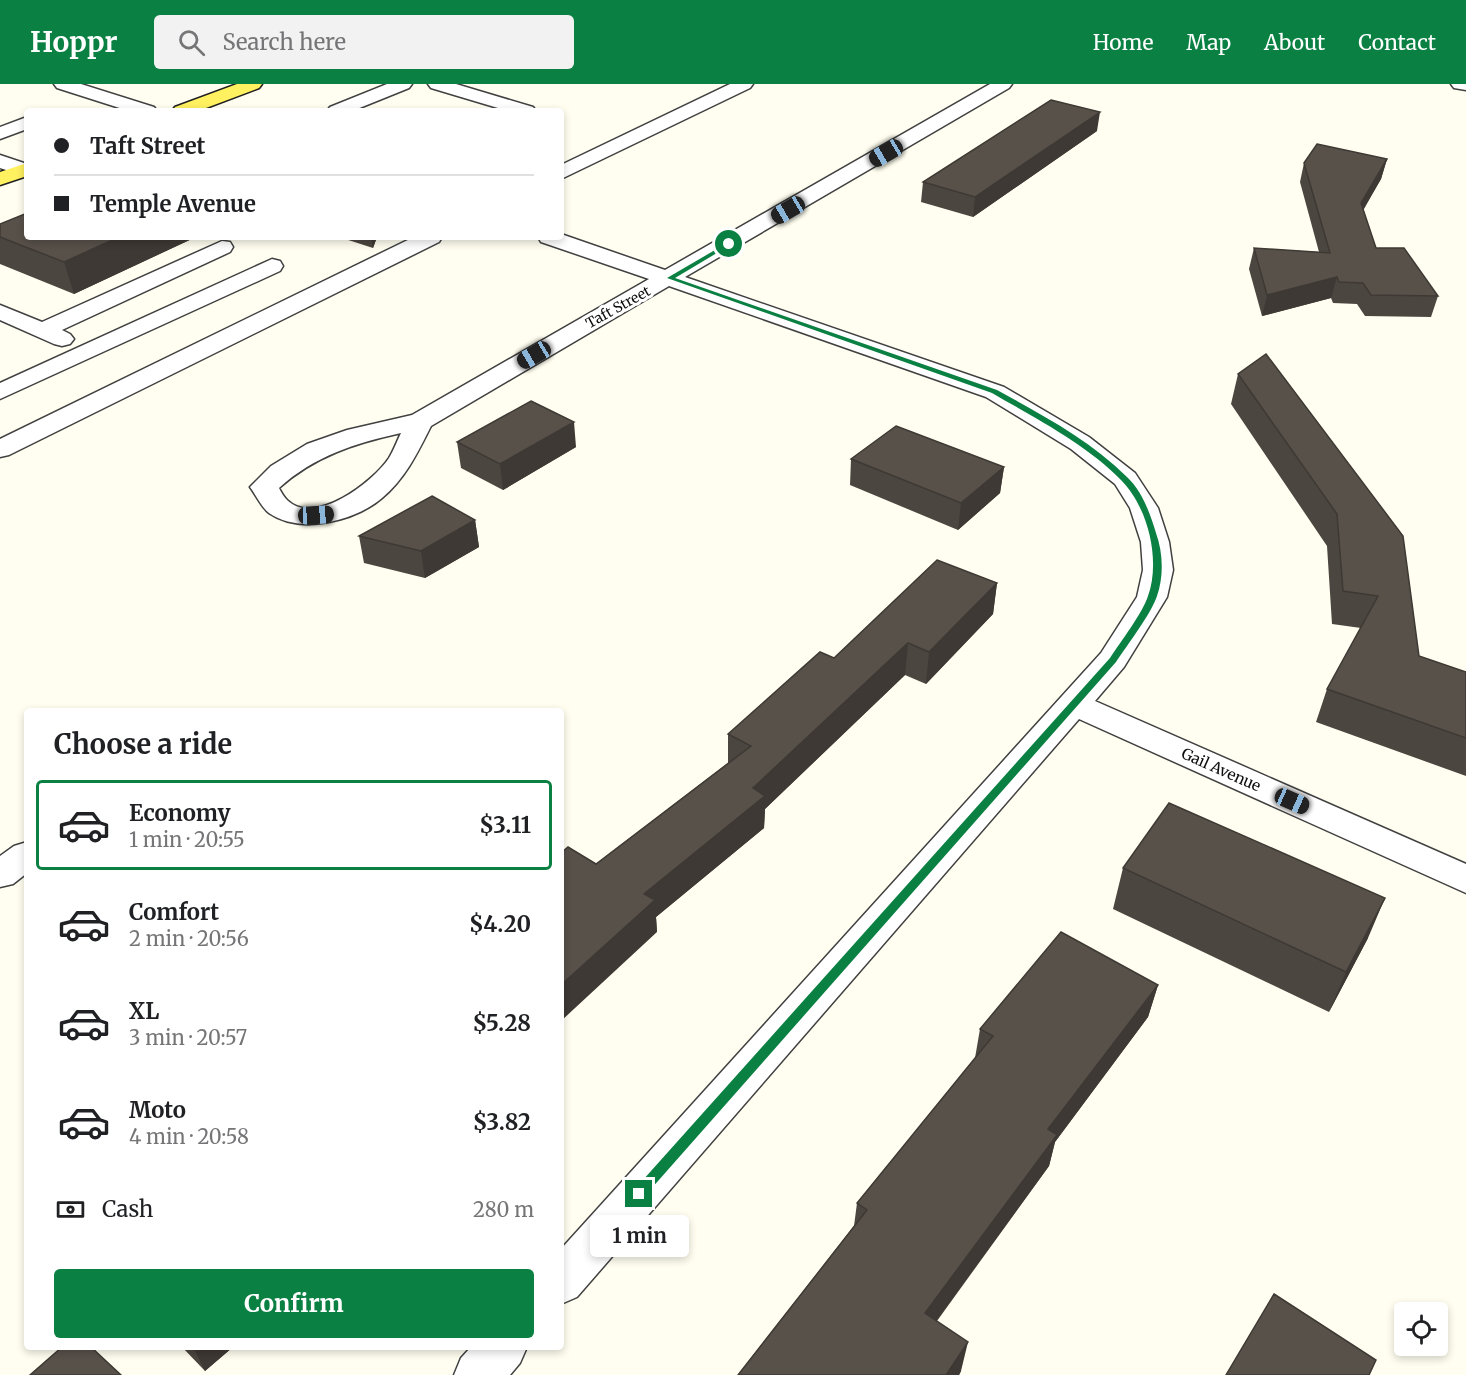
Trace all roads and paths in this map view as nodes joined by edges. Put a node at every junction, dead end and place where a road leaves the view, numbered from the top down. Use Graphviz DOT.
graph roads {
  1 [pos="63,84"];
  2 [pos="253,84"];
  3 [pos="403,84"];
  4 [pos="437,84"];
  5 [pos="744,84"];
  6 [pos="1003,84"];
  7 [pos="1460,84"];
  8 [pos="1466,85"];
  9 [pos="139,108"];
  10 [pos="190,108"];
  11 [pos="343,108"];
  12 [pos="517,108"];
  13 [pos="24,124"];
  14 [pos="0,133"];
  15 [pos="0,161"];
  16 [pos="24,169"];
  17 [pos="24,171"];
  18 [pos="564,172"];
  19 [pos="0,179"];
  20 [pos="204,240"];
  21 [pos="425,240"];
  22 [pos="558,240"];
  23 [pos="222,247"];
  24 [pos="288,272"];
  25 [pos="670,278"];
  26 [pos="329,287"];
  27 [pos="0,312"];
  28 [pos="43,330"];
  29 [pos="88,351"];
  30 [pos="0,392"];
  31 [pos="420,421"];
  32 [pos="0,425"];
  33 [pos="24,437"];
  34 [pos="0,449"];
  35 [pos="1074,704"];
  36 [pos="24,857"];
  37 [pos="0,874"];
  38 [pos="1466,879"];
  39 [pos="564,1279"];
  40 [pos="500,1350"];
  41 [pos="478,1375"];
  1 -- 9 [label="street"];
  2 -- 10 [label="main road"];
  3 -- 11 [label="street"];
  4 -- 12 [label="street"];
  5 -- 18 [label="street"];
  6 -- 25 [label="street, Taft Street"];
  7 -- 8 [label="street"];
  13 -- 14 [label="street"];
  15 -- 16 [label="street"];
  17 -- 19 [label="main road"];
  20 -- 23 [label="street"];
  21 -- 26 [label="street"];
  22 -- 25 [label="street"];
  23 -- 24 [label="street"];
  23 -- 28 [label="street"];
  24 -- 26 [label="street"];
  24 -- 29 [label="street"];
  25 -- 31 [label="street, Taft Street"];
  25 -- 35 [label="street"];
  26 -- 33 [label="street"];
  27 -- 28 [label="street"];
  28 -- 29 [label="street"];
  29 -- 30 [label="street"];
  31 -- 31 [label="street, Taft Street"];
  32 -- 33 [label="street"];
  33 -- 34 [label="street"];
  35 -- 38 [label="street, Gail Avenue"];
  35 -- 39 [label="street"];
  36 -- 37 [label="street"];
  40 -- 41 [label="street"];
}
